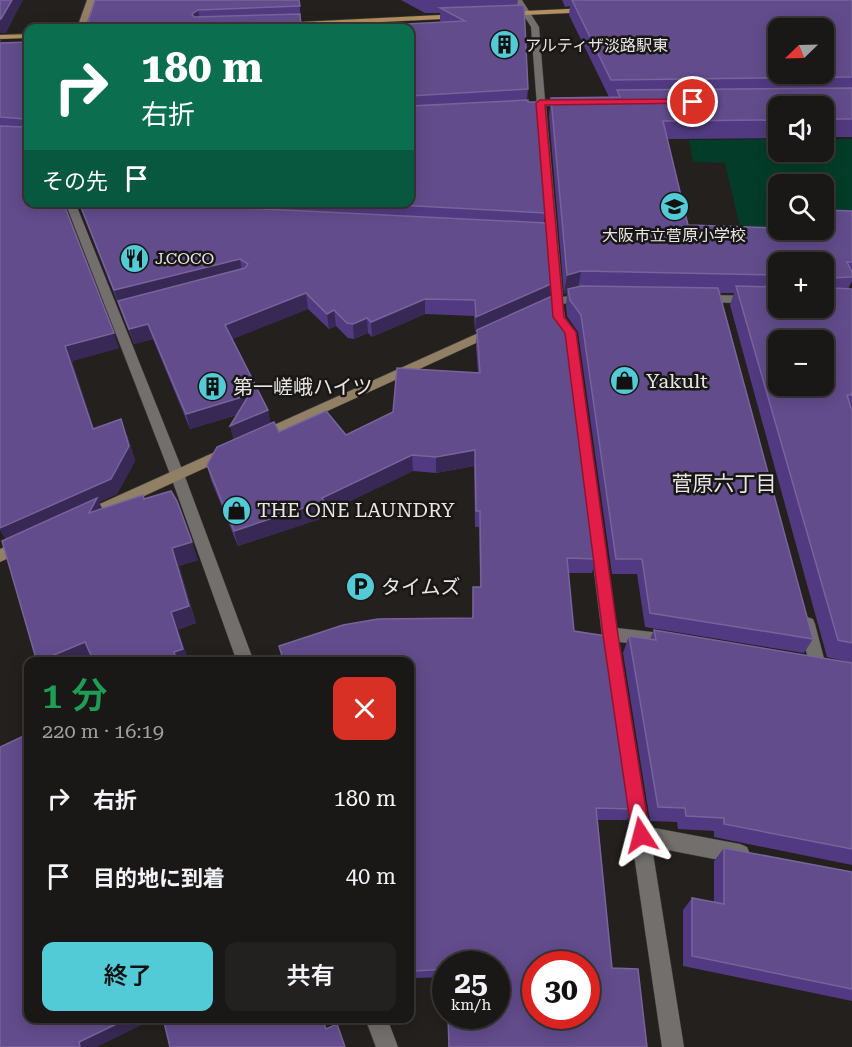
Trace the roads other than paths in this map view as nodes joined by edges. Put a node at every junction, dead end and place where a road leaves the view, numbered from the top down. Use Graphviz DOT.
graph roads {
  1 [pos="91,0"];
  2 [pos="518,0"];
  3 [pos="596,10"];
  4 [pos="526,13"];
  5 [pos="495,15"];
  6 [pos="471,16"];
  7 [pos="82,24"];
  8 [pos="294,24"];
  9 [pos="24,36"];
  10 [pos="0,37"];
  11 [pos="580,103"];
  12 [pos="540,106"];
  13 [pos="529,109"];
  14 [pos="72,207"];
  15 [pos="223,207"];
  16 [pos="250,219"];
  17 [pos="602,296"];
  18 [pos="685,298"];
  19 [pos="768,301"];
  20 [pos="552,304"];
  21 [pos="504,325"];
  22 [pos="177,474"];
  23 [pos="73,522"];
  24 [pos="42,536"];
  25 [pos="0,556"];
  26 [pos="802,609"];
  27 [pos="610,635"];
  28 [pos="684,643"];
  29 [pos="244,657"];
  30 [pos="795,662"];
  31 [pos="641,835"];
  32 [pos="756,857"];
  33 [pos="378,1023"];
  34 [pos="387,1047"];
  35 [pos="673,1047"];
  1 -- 7 [label="street"];
  2 -- 4 [label="street"];
  3 -- 4 [label="main road"];
  4 -- 5 [label="main road"];
  4 -- 12 [label="street"];
  6 -- 8 [label="main road"];
  9 -- 10 [label="main road"];
  11 -- 12 [label="street"];
  12 -- 13 [label="street"];
  12 -- 20 [label="street"];
  14 -- 22 [label="street"];
  15 -- 16 [label="street"];
  17 -- 20 [label="street"];
  18 -- 19 [label="street"];
  20 -- 27 [label="street"];
  21 -- 22 [label="street"];
  22 -- 23 [label="street"];
  22 -- 29 [label="street"];
  24 -- 25 [label="street"];
  26 -- 30 [label="street"];
  27 -- 28 [label="street"];
  27 -- 31 [label="street"];
  31 -- 32 [label="street"];
  31 -- 35 [label="street"];
  33 -- 34 [label="street"];
}
